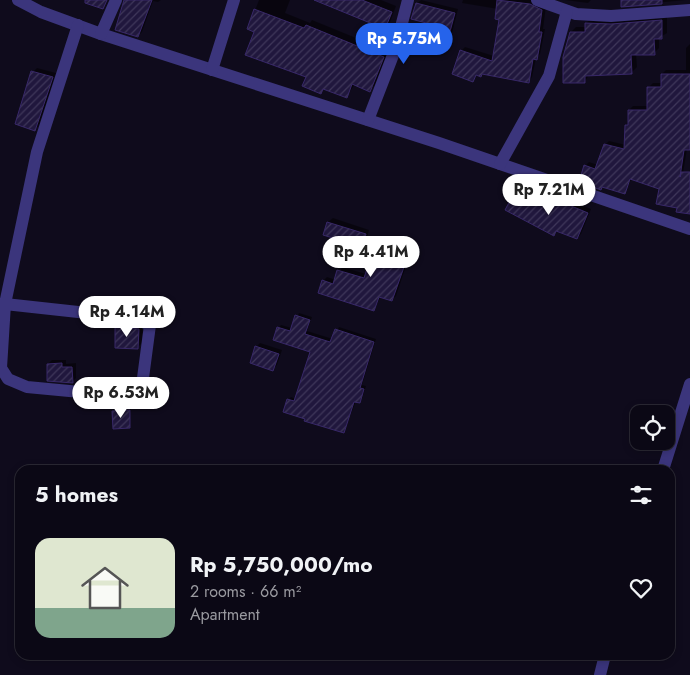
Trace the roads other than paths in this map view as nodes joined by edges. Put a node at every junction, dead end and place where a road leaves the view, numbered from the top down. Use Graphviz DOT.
graph roads {
  1 [pos="18,0"];
  2 [pos="116,0"];
  3 [pos="234,0"];
  4 [pos="408,0"];
  5 [pos="537,0"];
  6 [pos="550,2"];
  7 [pos="690,10"];
  8 [pos="567,11"];
  9 [pos="78,25"];
  10 [pos="101,34"];
  11 [pos="212,70"];
  12 [pos="368,120"];
  13 [pos="500,164"];
  14 [pos="690,229"];
  15 [pos="3,304"];
  16 [pos="690,384"];
  17 [pos="665,465"];
  18 [pos="604,660"];
  19 [pos="600,675"];
  1 -- 9 [label="street"];
  2 -- 10 [label="street"];
  3 -- 11 [label="street"];
  4 -- 12 [label="street"];
  5 -- 6 [label="street"];
  6 -- 8 [label="street"];
  7 -- 8 [label="street"];
  8 -- 13 [label="street"];
  9 -- 10 [label="street"];
  9 -- 15 [label="street"];
  10 -- 11 [label="street"];
  11 -- 12 [label="street"];
  12 -- 13 [label="street"];
  13 -- 14 [label="street"];
  15 -- 15 [label="street"];
  16 -- 17 [label="street"];
  18 -- 19 [label="street"];
}
